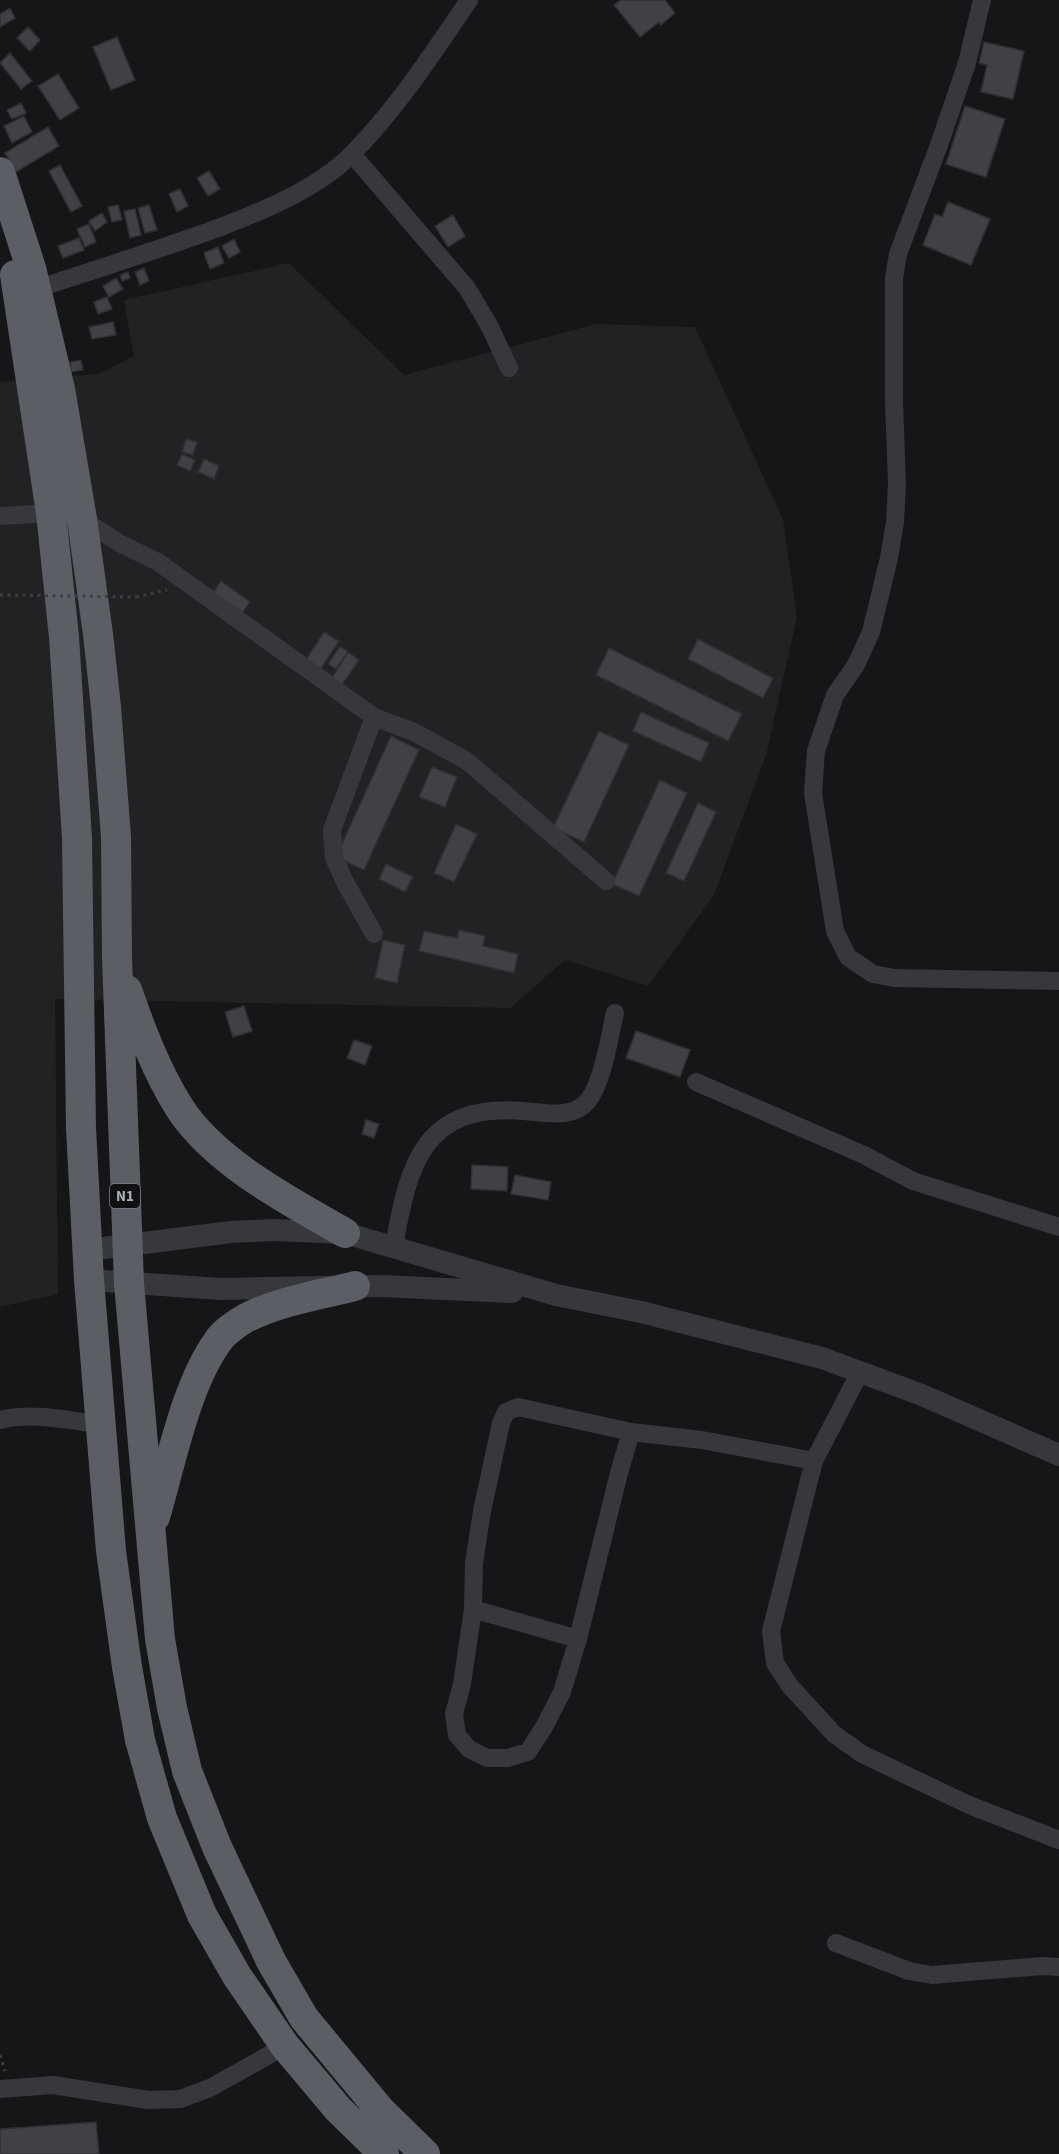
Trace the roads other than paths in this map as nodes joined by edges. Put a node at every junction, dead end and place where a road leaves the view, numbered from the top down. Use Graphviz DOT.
graph roads {
  1 [pos="469,0"];
  2 [pos="982,0"];
  3 [pos="352,154"];
  4 [pos="0,172"];
  5 [pos="0,217"];
  6 [pos="36,288"];
  7 [pos="509,368"];
  8 [pos="51,513"];
  9 [pos="0,516"];
  10 [pos="82,519"];
  11 [pos="374,717"];
  12 [pos="606,880"];
  13 [pos="374,934"];
  14 [pos="117,958"];
  15 [pos="1059,981"];
  16 [pos="615,1013"];
  17 [pos="696,1082"];
  18 [pos="1059,1227"];
  19 [pos="345,1233"];
  20 [pos="127,1245"];
  21 [pos="394,1247"];
  22 [pos="88,1250"];
  23 [pos="89,1280"];
  24 [pos="129,1283"];
  25 [pos="355,1286"];
  26 [pos="556,1295"];
  27 [pos="860,1372"];
  28 [pos="0,1420"];
  29 [pos="102,1425"];
  30 [pos="632,1432"];
  31 [pos="1059,1455"];
  32 [pos="814,1461"];
  33 [pos="150,1535"];
  34 [pos="473,1609"];
  35 [pos="578,1639"];
  36 [pos="1059,1840"];
  37 [pos="836,1943"];
  38 [pos="1059,1967"];
  39 [pos="285,2046"];
  40 [pos="0,2089"];
  41 [pos="384,2154"];
  42 [pos="425,2154"];
  1 -- 3 [label="street"];
  2 -- 15 [label="street"];
  3 -- 6 [label="street"];
  3 -- 7 [label="street"];
  4 -- 6 [label="highway, N1"];
  5 -- 8 [label="highway, N1"];
  6 -- 10 [label="highway, N1"];
  8 -- 9 [label="street"];
  8 -- 10 [label="street"];
  8 -- 22 [label="highway, N1"];
  10 -- 11 [label="street"];
  10 -- 14 [label="highway, N1"];
  11 -- 12 [label="street"];
  11 -- 13 [label="street"];
  14 -- 19 [label="highway"];
  14 -- 20 [label="highway, N1"];
  16 -- 21 [label="street"];
  17 -- 18 [label="street"];
  19 -- 20 [label="street"];
  19 -- 21 [label="street"];
  20 -- 22 [label="street"];
  20 -- 24 [label="highway, N1"];
  21 -- 26 [label="street"];
  22 -- 23 [label="highway, N1"];
  23 -- 24 [label="street"];
  23 -- 29 [label="highway, N1"];
  24 -- 25 [label="street"];
  24 -- 33 [label="highway, N1"];
  25 -- 26 [label="street"];
  25 -- 33 [label="highway"];
  26 -- 27 [label="street"];
  27 -- 31 [label="street"];
  27 -- 32 [label="street"];
  28 -- 29 [label="street"];
  29 -- 39 [label="highway, N1"];
  30 -- 32 [label="street"];
  30 -- 34 [label="street"];
  30 -- 35 [label="street"];
  32 -- 36 [label="street"];
  33 -- 42 [label="highway, N1"];
  34 -- 35 [label="street"];
  34 -- 35 [label="street"];
  37 -- 38 [label="street"];
  39 -- 40 [label="street"];
  39 -- 41 [label="highway, N1"];
}
